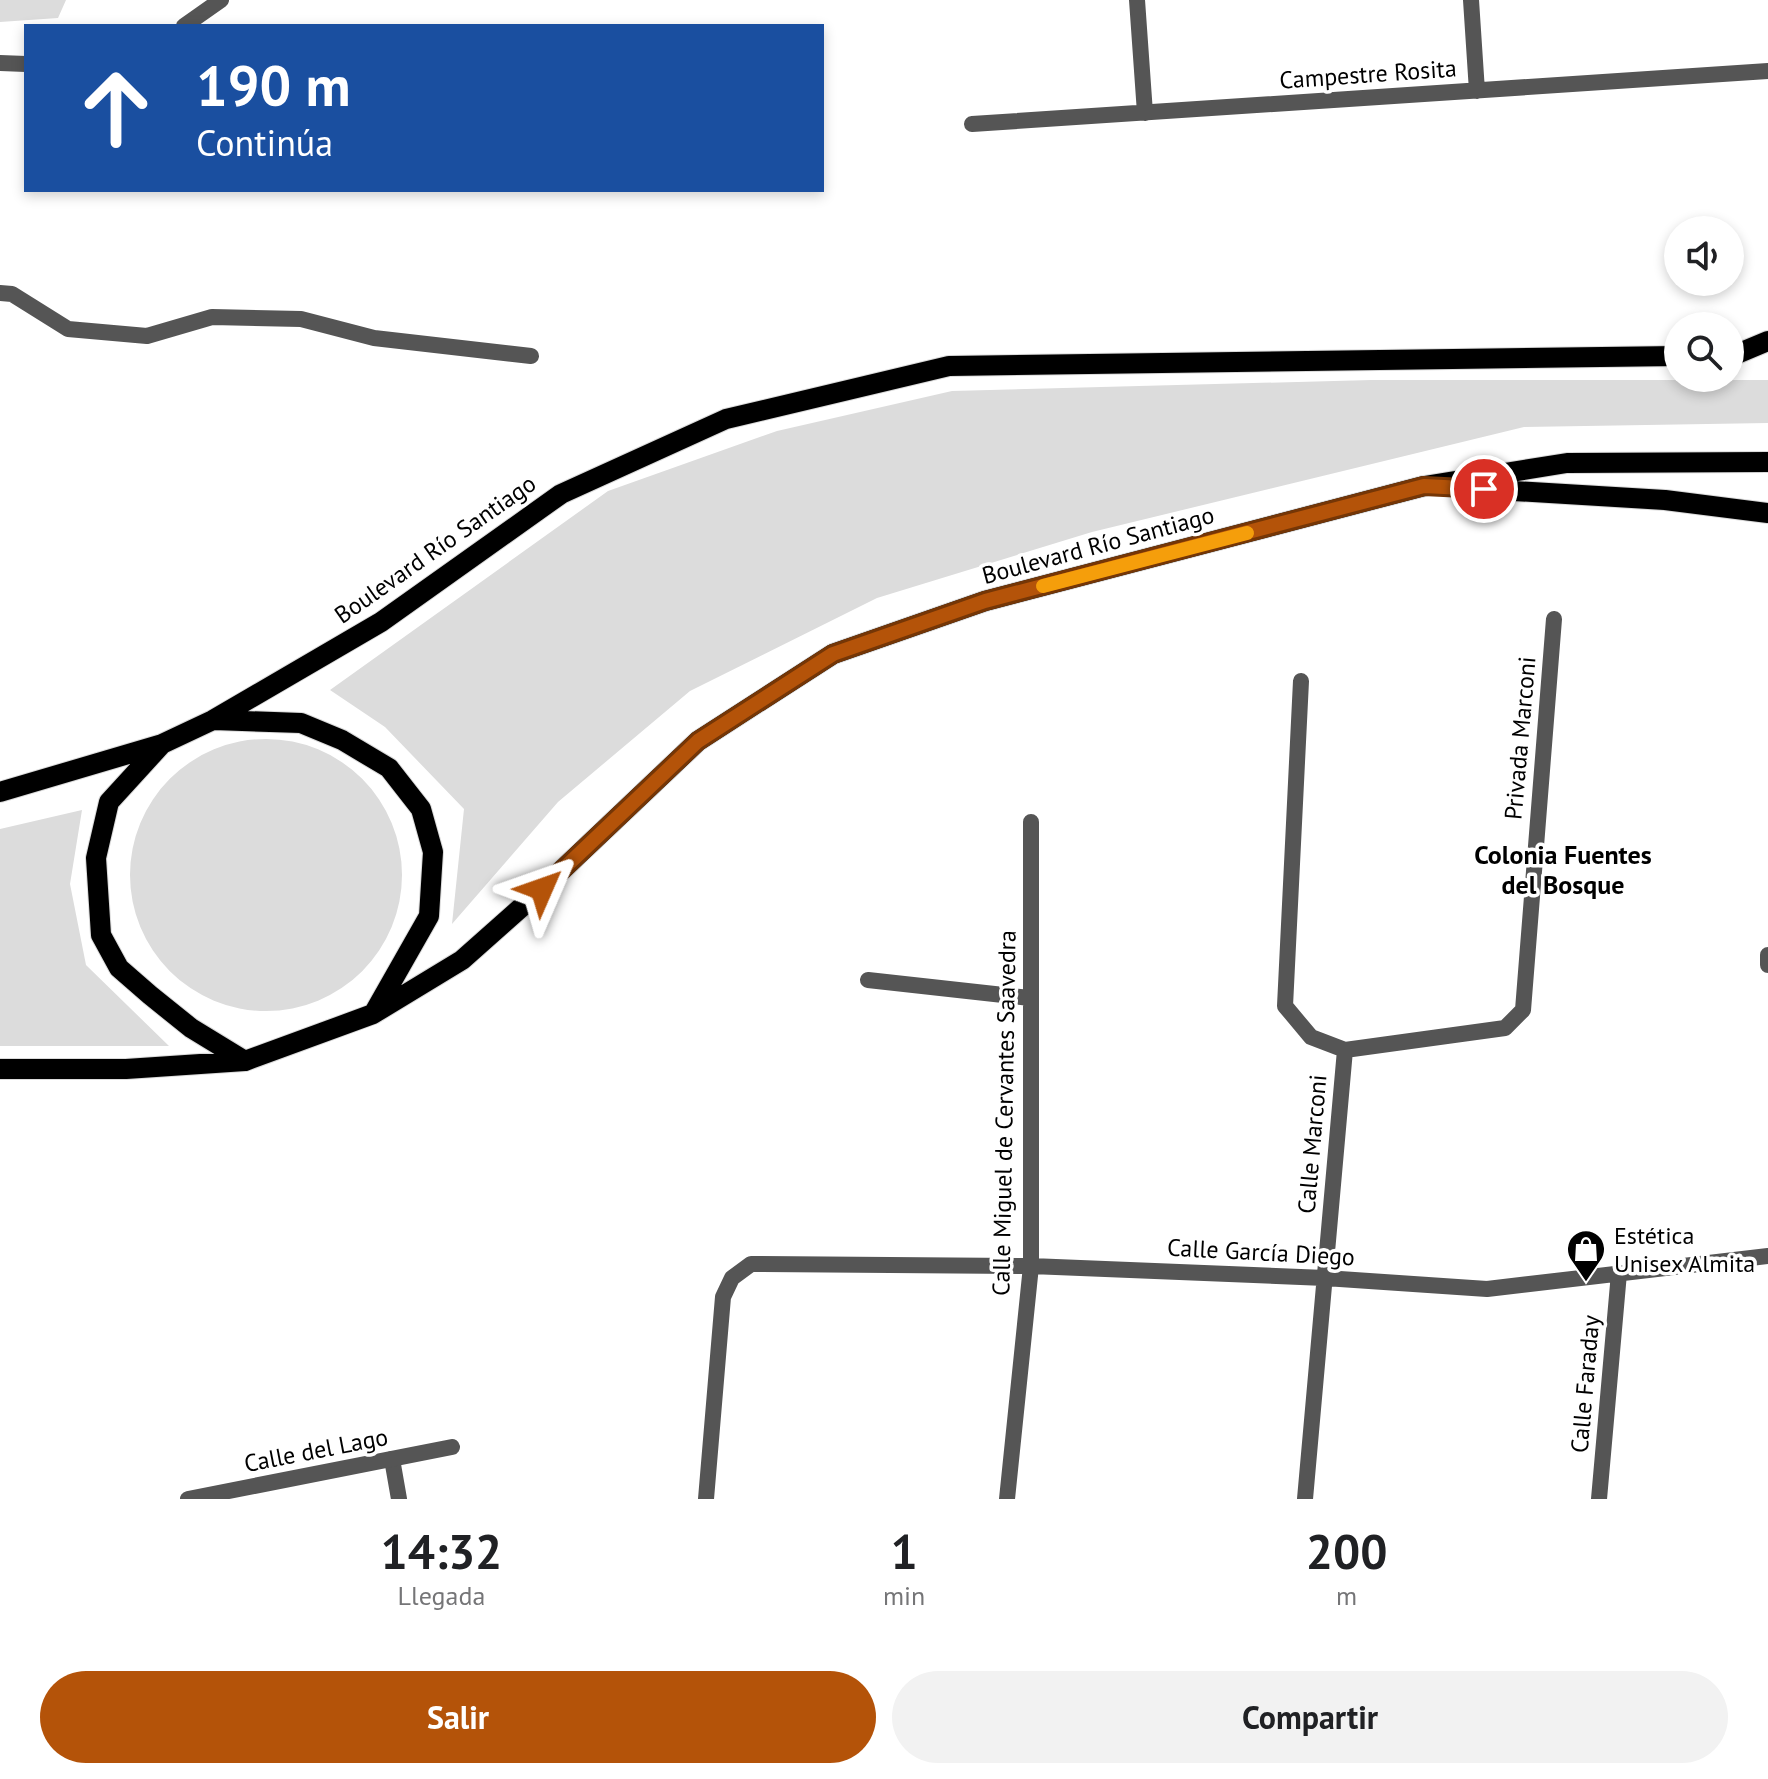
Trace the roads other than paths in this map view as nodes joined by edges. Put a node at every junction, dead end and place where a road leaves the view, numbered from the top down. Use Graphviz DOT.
graph roads {
  1 [pos="221,0"];
  2 [pos="1137,0"];
  3 [pos="1471,0"];
  4 [pos="187,24"];
  5 [pos="0,63"];
  6 [pos="24,64"];
  7 [pos="1768,71"];
  8 [pos="1477,91"];
  9 [pos="1145,113"];
  10 [pos="972,124"];
  11 [pos="0,293"];
  12 [pos="1768,341"];
  13 [pos="1744,351"];
  14 [pos="531,356"];
  15 [pos="1664,356"];
  16 [pos="1744,356"];
  17 [pos="1768,356"];
  18 [pos="1768,462"];
  19 [pos="1424,486"];
  20 [pos="1768,513"];
  21 [pos="1554,619"];
  22 [pos="1301,681"];
  23 [pos="213,720"];
  24 [pos="162,744"];
  25 [pos="0,792"];
  26 [pos="1031,822"];
  27 [pos="1768,955"];
  28 [pos="1768,965"];
  29 [pos="868,980"];
  30 [pos="1030,998"];
  31 [pos="373,1014"];
  32 [pos="1345,1050"];
  33 [pos="245,1061"];
  34 [pos="0,1069"];
  35 [pos="1768,1256"];
  36 [pos="1031,1266"];
  37 [pos="1619,1273"];
  38 [pos="1325,1278"];
  39 [pos="452,1447"];
  40 [pos="392,1459"];
  41 [pos="220,1496"];
  42 [pos="188,1499"];
  43 [pos="399,1499"];
  44 [pos="706,1499"];
  45 [pos="1007,1499"];
  46 [pos="1305,1499"];
  47 [pos="1599,1499"];
  1 -- 4 [label="street"];
  2 -- 9 [label="street"];
  3 -- 8 [label="street"];
  5 -- 6 [label="street"];
  7 -- 8 [label="street, Campestre Rosita"];
  8 -- 9 [label="street, Campestre Rosita"];
  9 -- 10 [label="street, Campestre Rosita"];
  11 -- 14 [label="street"];
  12 -- 13 [label="main road"];
  15 -- 23 [label="main road, Boulevard Río Santiago"];
  16 -- 17 [label="main road"];
  18 -- 19 [label="main road, Boulevard Río Santiago"];
  19 -- 20 [label="main road"];
  19 -- 31 [label="main road, Boulevard Río Santiago"];
  21 -- 32 [label="street, Privada Marconi"];
  22 -- 32 [label="street, Calle Marconi"];
  23 -- 24 [label="main road, Boulevard Río Santiago"];
  23 -- 31 [label="main road"];
  24 -- 25 [label="main road, Boulevard Río Santiago"];
  24 -- 33 [label="main road"];
  26 -- 30 [label="street, Calle Miguel de Cervantes Saavedra"];
  27 -- 28 [label="street"];
  29 -- 30 [label="street"];
  30 -- 36 [label="street, Calle Miguel de Cervantes Saavedra"];
  31 -- 33 [label="main road, Boulevard Río Santiago"];
  32 -- 38 [label="street, Calle Marconi"];
  33 -- 34 [label="main road, Boulevard Río Santiago"];
  35 -- 37 [label="street, Calle García Diego"];
  36 -- 38 [label="street, Calle García Diego"];
  36 -- 44 [label="street, Calle García Diego"];
  36 -- 45 [label="street, Calle Miguel de Cervantes Saavedra"];
  37 -- 38 [label="street, Calle García Diego"];
  37 -- 47 [label="street, Calle Faraday"];
  38 -- 46 [label="street, Calle Marconi"];
  39 -- 40 [label="street, Calle del Lago"];
  40 -- 41 [label="street, Calle del Lago"];
  40 -- 43 [label="street"];
  41 -- 42 [label="street, Calle del Lago"];
}
